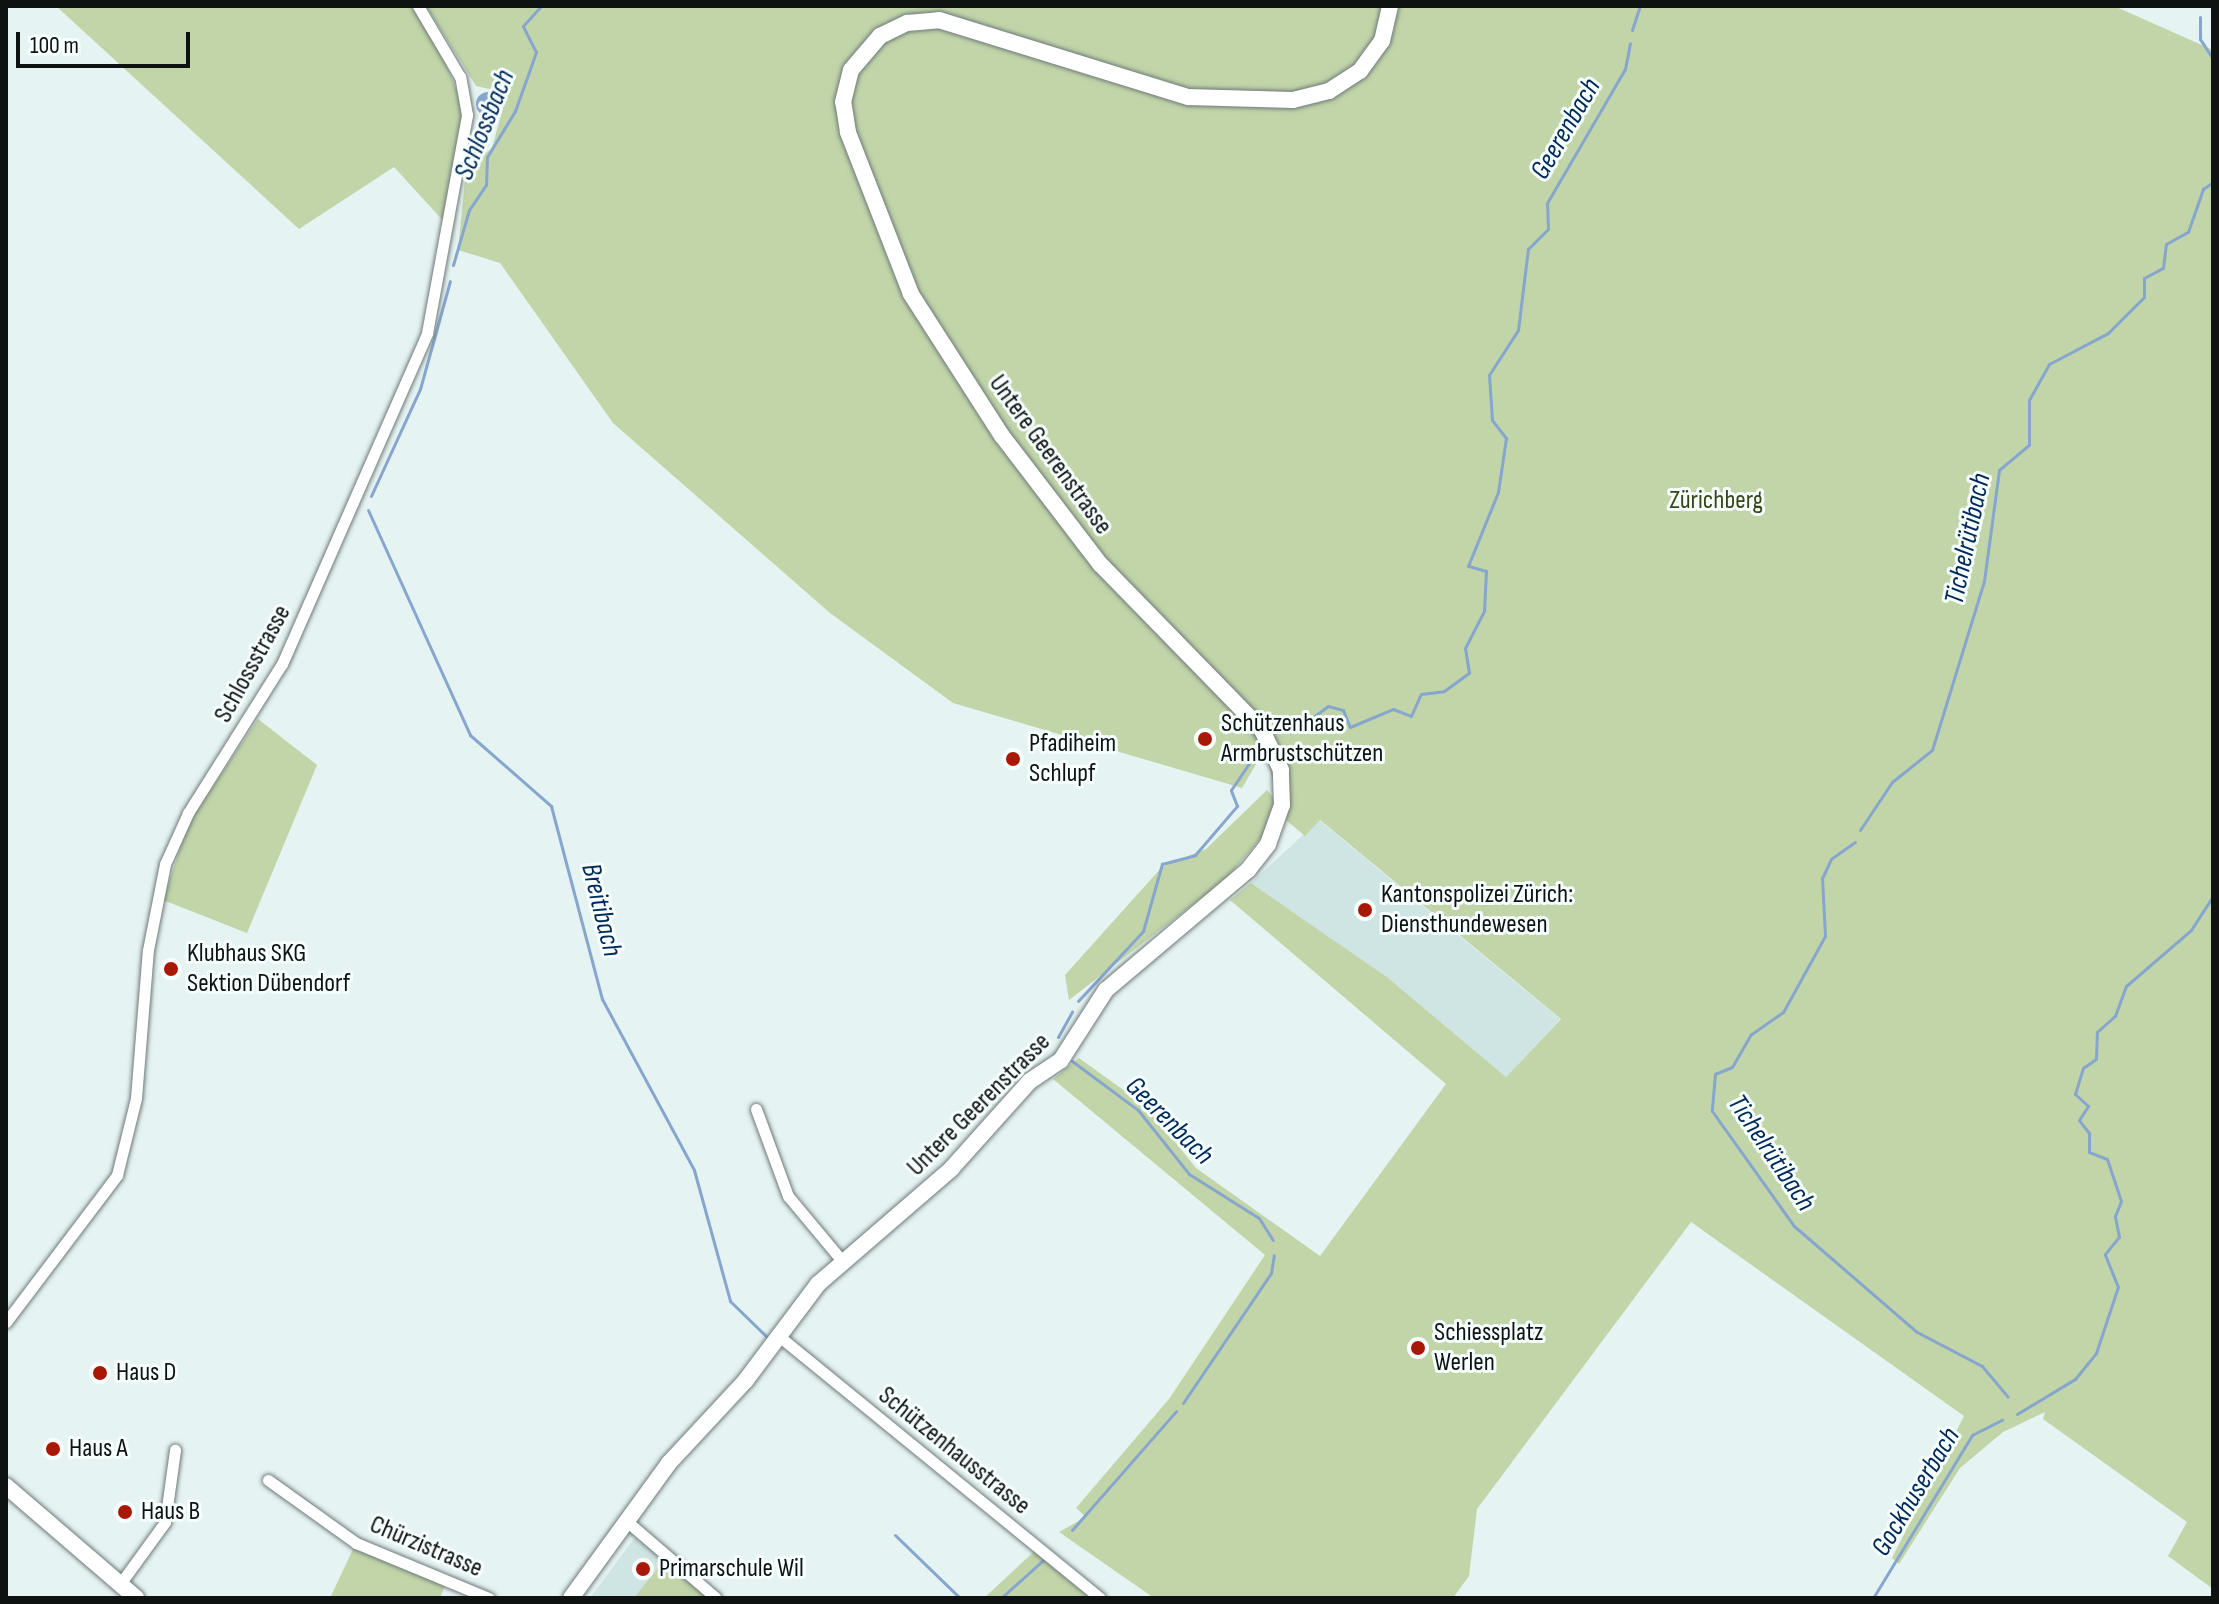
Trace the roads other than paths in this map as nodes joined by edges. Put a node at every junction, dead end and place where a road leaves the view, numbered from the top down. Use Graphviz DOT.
graph roads {
  1 [pos="418,6"];
  2 [pos="1390,6"];
  3 [pos="756,1109"];
  4 [pos="843,1262"];
  5 [pos="6,1322"];
  6 [pos="780,1337"];
  7 [pos="175,1450"];
  8 [pos="268,1480"];
  9 [pos="6,1486"];
  10 [pos="630,1524"];
  11 [pos="120,1584"];
  12 [pos="136,1598"];
  13 [pos="489,1598"];
  14 [pos="571,1598"];
  15 [pos="716,1598"];
  16 [pos="1100,1598"];
  1 -- 5 [label="street, Schlossstrasse"];
  2 -- 4 [label="street, Untere Geerenstrasse"];
  3 -- 4 [label="street"];
  4 -- 6 [label="street, Untere Geerenstrasse"];
  6 -- 10 [label="street, Untere Geerenstrasse"];
  6 -- 16 [label="street, Schützenhausstrasse"];
  7 -- 11 [label="street"];
  8 -- 13 [label="street, Chürzistrasse"];
  9 -- 11 [label="street"];
  10 -- 14 [label="street, Untere Geerenstrasse"];
  10 -- 15 [label="street"];
  11 -- 12 [label="street"];
}
